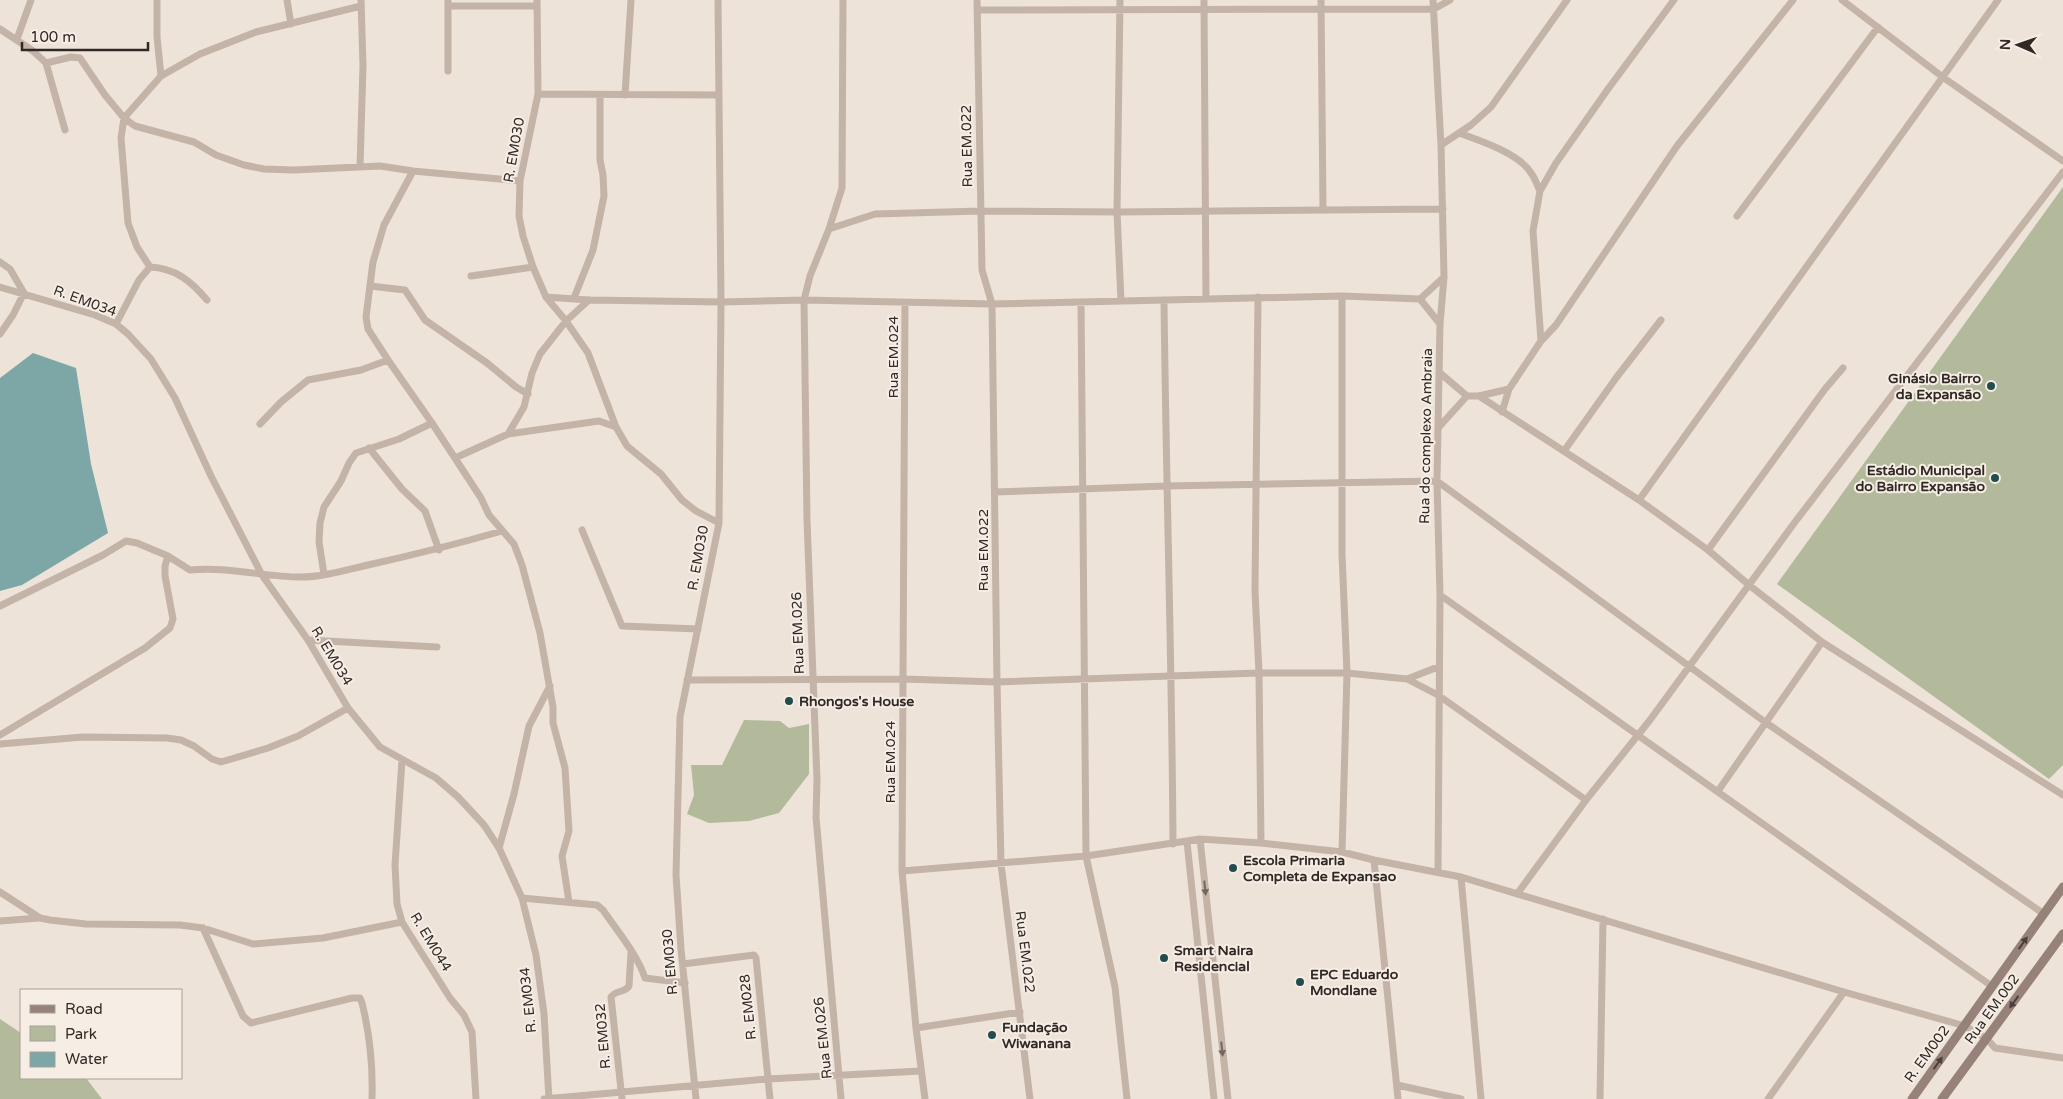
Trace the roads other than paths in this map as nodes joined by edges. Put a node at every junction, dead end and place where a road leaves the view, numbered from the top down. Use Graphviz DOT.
graph roads {
  1 [pos="31,0"];
  2 [pos="157,0"];
  3 [pos="287,0"];
  4 [pos="631,0"];
  5 [pos="718,0"];
  6 [pos="842,0"];
  7 [pos="977,0"];
  8 [pos="1120,0"];
  9 [pos="1204,0"];
  10 [pos="1321,0"];
  11 [pos="1433,0"];
  12 [pos="1450,0"];
  13 [pos="1567,0"];
  14 [pos="1674,0"];
  15 [pos="1793,0"];
  16 [pos="1842,0"];
  17 [pos="1998,0"];
  18 [pos="361,3"];
  19 [pos="448,3"];
  20 [pos="537,3"];
  21 [pos="1321,9"];
  22 [pos="1434,9"];
  23 [pos="977,10"];
  24 [pos="1120,10"];
  25 [pos="1204,10"];
  26 [pos="291,24"];
  27 [pos="1878,27"];
  28 [pos="0,29"];
  29 [pos="17,39"];
  30 [pos="46,63"];
  31 [pos="448,71"];
  32 [pos="161,76"];
  33 [pos="1944,78"];
  34 [pos="538,94"];
  35 [pos="625,95"];
  36 [pos="718,95"];
  37 [pos="600,96"];
  38 [pos="124,118"];
  39 [pos="64,130"];
  40 [pos="1459,133"];
  41 [pos="1441,145"];
  42 [pos="2063,161"];
  43 [pos="360,167"];
  44 [pos="413,171"];
  45 [pos="2063,172"];
  46 [pos="520,181"];
  47 [pos="1540,191"];
  48 [pos="1323,209"];
  49 [pos="1442,209"];
  50 [pos="981,211"];
  51 [pos="1206,211"];
  52 [pos="1117,212"];
  53 [pos="1737,216"];
  54 [pos="829,229"];
  55 [pos="0,262"];
  56 [pos="150,267"];
  57 [pos="533,267"];
  58 [pos="471,276"];
  59 [pos="1444,277"];
  60 [pos="370,286"];
  61 [pos="0,287"];
  62 [pos="24,293"];
  63 [pos="1342,296"];
  64 [pos="546,297"];
  65 [pos="1258,297"];
  66 [pos="574,298"];
  67 [pos="1206,299"];
  68 [pos="207,300"];
  69 [pos="589,300"];
  70 [pos="804,300"];
  71 [pos="1164,300"];
  72 [pos="1420,300"];
  73 [pos="1120,301"];
  74 [pos="721,302"];
  75 [pos="1081,302"];
  76 [pos="905,303"];
  77 [pos="992,304"];
  78 [pos="1661,320"];
  79 [pos="566,321"];
  80 [pos="116,324"];
  81 [pos="1440,324"];
  82 [pos="0,334"];
  83 [pos="1541,341"];
  84 [pos="388,360"];
  85 [pos="1843,368"];
  86 [pos="1440,373"];
  87 [pos="1509,389"];
  88 [pos="528,394"];
  89 [pos="1467,396"];
  90 [pos="1479,396"];
  91 [pos="1502,412"];
  92 [pos="432,423"];
  93 [pos="260,424"];
  94 [pos="616,427"];
  95 [pos="1438,428"];
  96 [pos="508,434"];
  97 [pos="369,448"];
  98 [pos="1564,451"];
  99 [pos="455,458"];
  100 [pos="1437,481"];
  101 [pos="1342,483"];
  102 [pos="1255,485"];
  103 [pos="1166,486"];
  104 [pos="1083,491"];
  105 [pos="995,492"];
  106 [pos="1639,500"];
  107 [pos="719,522"];
  108 [pos="582,530"];
  109 [pos="502,531"];
  110 [pos="439,550"];
  111 [pos="1708,550"];
  112 [pos="168,556"];
  113 [pos="324,574"];
  114 [pos="262,575"];
  115 [pos="1749,585"];
  116 [pos="1440,595"];
  117 [pos="0,606"];
  118 [pos="698,629"];
  119 [pos="308,640"];
  120 [pos="1822,642"];
  121 [pos="437,648"];
  122 [pos="1691,665"];
  123 [pos="1438,667"];
  124 [pos="1259,673"];
  125 [pos="1346,673"];
  126 [pos="1172,676"];
  127 [pos="1407,679"];
  128 [pos="687,680"];
  129 [pos="812,680"];
  130 [pos="903,680"];
  131 [pos="1085,680"];
  132 [pos="997,682"];
  133 [pos="550,686"];
  134 [pos="1438,695"];
  135 [pos="540,705"];
  136 [pos="553,707"];
  137 [pos="348,708"];
  138 [pos="1765,722"];
  139 [pos="0,735"];
  140 [pos="1638,736"];
  141 [pos="0,744"];
  142 [pos="402,760"];
  143 [pos="1718,791"];
  144 [pos="2063,795"];
  145 [pos="1586,800"];
  146 [pos="1200,839"];
  147 [pos="1187,842"];
  148 [pos="1261,843"];
  149 [pos="1172,844"];
  150 [pos="500,848"];
  151 [pos="1342,852"];
  152 [pos="1086,856"];
  153 [pos="1374,860"];
  154 [pos="1001,864"];
  155 [pos="902,871"];
  156 [pos="1438,872"];
  157 [pos="1461,877"];
  158 [pos="2063,887"];
  159 [pos="0,892"];
  160 [pos="1517,894"];
  161 [pos="522,898"];
  162 [pos="568,902"];
  163 [pos="2044,914"];
  164 [pos="40,918"];
  165 [pos="1603,919"];
  166 [pos="0,921"];
  167 [pos="402,922"];
  168 [pos="203,928"];
  169 [pos="2063,934"];
  170 [pos="632,953"];
  171 [pos="683,964"];
  172 [pos="685,983"];
  173 [pos="1993,987"];
  174 [pos="1844,992"];
  175 [pos="1020,1012"];
  176 [pos="1965,1026"];
  177 [pos="916,1028"];
  178 [pos="1987,1039"];
  179 [pos="2063,1058"];
  180 [pos="921,1071"];
  181 [pos="840,1074"];
  182 [pos="768,1079"];
  183 [pos="1397,1085"];
  184 [pos="694,1086"];
  185 [pos="621,1096"];
  186 [pos="372,1099"];
  187 [pos="476,1099"];
  188 [pos="544,1099"];
  189 [pos="549,1099"];
  190 [pos="696,1099"];
  191 [pos="770,1099"];
  192 [pos="841,1099"];
  193 [pos="925,1099"];
  194 [pos="1030,1099"];
  195 [pos="1127,1099"];
  196 [pos="1214,1099"];
  197 [pos="1228,1099"];
  198 [pos="1398,1099"];
  199 [pos="1460,1099"];
  200 [pos="1481,1099"];
  201 [pos="1600,1099"];
  202 [pos="1768,1099"];
  203 [pos="1912,1099"];
  204 [pos="1942,1099"];
  1 -- 29 [label="street"];
  2 -- 32 [label="street"];
  3 -- 26 [label="street"];
  4 -- 35 [label="street"];
  5 -- 36 [label="street"];
  6 -- 54 [label="street, Rua EM.026"];
  7 -- 23 [label="street, Rua EM.022"];
  8 -- 24 [label="street"];
  9 -- 25 [label="street"];
  10 -- 21 [label="street"];
  11 -- 22 [label="street, Rua do complexo Ambraia"];
  12 -- 22 [label="street"];
  13 -- 40 [label="street"];
  14 -- 47 [label="street"];
  15 -- 83 [label="street"];
  16 -- 27 [label="street"];
  17 -- 33 [label="street"];
  18 -- 26 [label="street"];
  18 -- 43 [label="street"];
  19 -- 20 [label="street"];
  19 -- 31 [label="street"];
  20 -- 34 [label="street, R. EM030"];
  21 -- 22 [label="street"];
  21 -- 25 [label="street"];
  21 -- 48 [label="street"];
  22 -- 41 [label="street, Rua do complexo Ambraia"];
  23 -- 24 [label="street"];
  23 -- 50 [label="street, Rua EM.022"];
  24 -- 25 [label="street"];
  24 -- 52 [label="street"];
  25 -- 51 [label="street"];
  26 -- 32 [label="street"];
  27 -- 33 [label="street"];
  27 -- 53 [label="street"];
  28 -- 29 [label="street"];
  29 -- 30 [label="street"];
  30 -- 38 [label="street"];
  30 -- 39 [label="street"];
  32 -- 38 [label="street"];
  33 -- 42 [label="street"];
  33 -- 106 [label="street"];
  34 -- 37 [label="street"];
  34 -- 46 [label="street, R. EM030"];
  35 -- 36 [label="street"];
  35 -- 37 [label="street"];
  36 -- 74 [label="street"];
  37 -- 66 [label="street"];
  38 -- 43 [label="street"];
  38 -- 56 [label="street"];
  40 -- 41 [label="street"];
  40 -- 47 [label="street"];
  41 -- 49 [label="street, Rua do complexo Ambraia"];
  43 -- 44 [label="street"];
  44 -- 46 [label="street"];
  44 -- 60 [label="street"];
  45 -- 115 [label="street"];
  46 -- 57 [label="street, R. EM030"];
  47 -- 83 [label="street"];
  48 -- 49 [label="street"];
  48 -- 51 [label="street"];
  49 -- 59 [label="street, Rua do complexo Ambraia"];
  50 -- 52 [label="street"];
  50 -- 54 [label="street"];
  50 -- 77 [label="street, Rua EM.022"];
  51 -- 52 [label="street"];
  51 -- 67 [label="street"];
  52 -- 73 [label="street"];
  54 -- 70 [label="street, Rua EM.026"];
  55 -- 62 [label="street"];
  56 -- 68 [label="street"];
  56 -- 80 [label="street"];
  57 -- 58 [label="street"];
  57 -- 64 [label="street, R. EM030"];
  59 -- 72 [label="street"];
  59 -- 81 [label="street, Rua do complexo Ambraia"];
  60 -- 84 [label="street"];
  60 -- 88 [label="street"];
  61 -- 62 [label="street, R. EM034"];
  62 -- 80 [label="street, R. EM034"];
  62 -- 82 [label="street"];
  63 -- 65 [label="street"];
  63 -- 72 [label="street"];
  63 -- 101 [label="street"];
  64 -- 66 [label="street"];
  64 -- 79 [label="street, R. EM030"];
  65 -- 67 [label="street"];
  65 -- 102 [label="street"];
  66 -- 69 [label="street"];
  67 -- 71 [label="street"];
  69 -- 74 [label="street"];
  69 -- 79 [label="street"];
  70 -- 74 [label="street"];
  70 -- 76 [label="street"];
  70 -- 129 [label="street, Rua EM.026"];
  71 -- 73 [label="street"];
  71 -- 103 [label="street"];
  72 -- 81 [label="street"];
  73 -- 75 [label="street"];
  74 -- 107 [label="street"];
  75 -- 77 [label="street"];
  75 -- 104 [label="street"];
  76 -- 77 [label="street"];
  76 -- 130 [label="street, Rua EM.024"];
  77 -- 105 [label="street, Rua EM.022"];
  78 -- 98 [label="street"];
  79 -- 88 [label="street"];
  79 -- 94 [label="street, R. EM030"];
  80 -- 114 [label="street, R. EM034"];
  81 -- 86 [label="street, Rua do complexo Ambraia"];
  83 -- 87 [label="street"];
  84 -- 92 [label="street"];
  84 -- 93 [label="street"];
  85 -- 111 [label="street"];
  86 -- 89 [label="street"];
  86 -- 95 [label="street, Rua do complexo Ambraia"];
  87 -- 90 [label="street"];
  87 -- 91 [label="street"];
  88 -- 96 [label="street"];
  89 -- 90 [label="street"];
  89 -- 95 [label="street"];
  90 -- 91 [label="street"];
  91 -- 98 [label="street"];
  92 -- 97 [label="street"];
  92 -- 99 [label="street"];
  94 -- 96 [label="street"];
  94 -- 107 [label="street, R. EM030"];
  95 -- 100 [label="street, Rua do complexo Ambraia"];
  96 -- 99 [label="street"];
  97 -- 110 [label="street"];
  97 -- 113 [label="street"];
  98 -- 106 [label="street"];
  99 -- 109 [label="street"];
  100 -- 101 [label="street"];
  100 -- 116 [label="street, Rua do complexo Ambraia"];
  100 -- 122 [label="street"];
  101 -- 102 [label="street"];
  101 -- 125 [label="street"];
  102 -- 103 [label="street"];
  102 -- 124 [label="street"];
  103 -- 104 [label="street"];
  103 -- 126 [label="street"];
  104 -- 105 [label="street"];
  104 -- 131 [label="street"];
  105 -- 132 [label="street, Rua EM.022"];
  106 -- 111 [label="street"];
  107 -- 118 [label="street, R. EM030"];
  108 -- 118 [label="street"];
  109 -- 110 [label="street"];
  109 -- 133 [label="street"];
  110 -- 113 [label="street"];
  111 -- 115 [label="street"];
  112 -- 114 [label="street"];
  112 -- 117 [label="street"];
  112 -- 139 [label="street"];
  113 -- 114 [label="street"];
  114 -- 119 [label="street, R. EM034"];
  115 -- 120 [label="street"];
  115 -- 122 [label="street"];
  116 -- 123 [label="street, Rua do complexo Ambraia"];
  116 -- 140 [label="street"];
  118 -- 128 [label="street, R. EM030"];
  119 -- 121 [label="street"];
  119 -- 137 [label="street, R. EM034"];
  120 -- 138 [label="street"];
  120 -- 144 [label="street"];
  122 -- 138 [label="street"];
  122 -- 140 [label="street"];
  123 -- 127 [label="street"];
  123 -- 134 [label="street, Rua do complexo Ambraia"];
  124 -- 125 [label="street"];
  124 -- 126 [label="street"];
  124 -- 148 [label="street"];
  125 -- 127 [label="street"];
  125 -- 151 [label="street"];
  126 -- 131 [label="street"];
  126 -- 149 [label="street"];
  127 -- 134 [label="street"];
  128 -- 129 [label="street"];
  128 -- 171 [label="street, R. EM030"];
  129 -- 130 [label="street"];
  129 -- 181 [label="street, Rua EM.026"];
  130 -- 132 [label="street"];
  130 -- 155 [label="street, Rua EM.024"];
  131 -- 132 [label="street"];
  131 -- 152 [label="street"];
  132 -- 154 [label="street, Rua EM.022"];
  133 -- 135 [label="street"];
  133 -- 136 [label="street"];
  134 -- 145 [label="street"];
  134 -- 156 [label="street, Rua do complexo Ambraia"];
  135 -- 136 [label="street"];
  135 -- 150 [label="street"];
  136 -- 162 [label="street"];
  137 -- 141 [label="street"];
  137 -- 142 [label="street, R. EM034"];
  138 -- 143 [label="street"];
  138 -- 163 [label="street"];
  140 -- 143 [label="street"];
  140 -- 145 [label="street"];
  142 -- 150 [label="street, R. EM034"];
  142 -- 167 [label="street, R. EM044"];
  143 -- 173 [label="street"];
  145 -- 160 [label="street"];
  146 -- 147 [label="street"];
  146 -- 148 [label="street"];
  146 -- 197 [label="street, one-way"];
  147 -- 149 [label="street"];
  147 -- 196 [label="street"];
  148 -- 151 [label="street"];
  149 -- 152 [label="street"];
  150 -- 161 [label="street, R. EM034"];
  151 -- 153 [label="street"];
  152 -- 154 [label="street"];
  152 -- 195 [label="street"];
  153 -- 156 [label="street"];
  153 -- 183 [label="street"];
  154 -- 155 [label="street"];
  154 -- 175 [label="street, Rua EM.022"];
  155 -- 177 [label="street, Rua EM.024"];
  156 -- 157 [label="street"];
  157 -- 160 [label="street"];
  157 -- 200 [label="street"];
  158 -- 163 [label="street, Rua EM.002"];
  159 -- 164 [label="street"];
  160 -- 165 [label="street"];
  161 -- 162 [label="street"];
  161 -- 189 [label="street, R. EM034"];
  162 -- 170 [label="street"];
  173 -- 163 [label="street, Rua EM.002, one-way"];
  164 -- 166 [label="street"];
  164 -- 168 [label="street"];
  165 -- 174 [label="street"];
  165 -- 201 [label="street"];
  167 -- 168 [label="street"];
  167 -- 187 [label="street, R. EM044"];
  168 -- 186 [label="street"];
  169 -- 178 [label="street, Rua EM.002, one-way"];
  170 -- 172 [label="street"];
  170 -- 185 [label="street, R. EM032"];
  171 -- 172 [label="street, R. EM030"];
  171 -- 182 [label="street, R. EM028"];
  172 -- 184 [label="street, R. EM030"];
  173 -- 176 [label="street, Rua EM.002"];
  174 -- 176 [label="street"];
  174 -- 202 [label="street"];
  175 -- 177 [label="street"];
  175 -- 194 [label="street, Rua EM.022"];
  176 -- 178 [label="street"];
  203 -- 176 [label="street, R. EM002, one-way"];
  177 -- 180 [label="street, Rua EM.024"];
  178 -- 179 [label="street"];
  178 -- 204 [label="street, Rua EM.002"];
  180 -- 181 [label="street"];
  180 -- 193 [label="street, Rua EM.024"];
  181 -- 182 [label="street"];
  181 -- 192 [label="street, Rua EM.026"];
  182 -- 184 [label="street"];
  182 -- 191 [label="street, R. EM028"];
  183 -- 198 [label="street"];
  183 -- 199 [label="street"];
  184 -- 185 [label="street"];
  184 -- 190 [label="street, R. EM030"];
  185 -- 189 [label="street"];
  188 -- 189 [label="street"];
}
